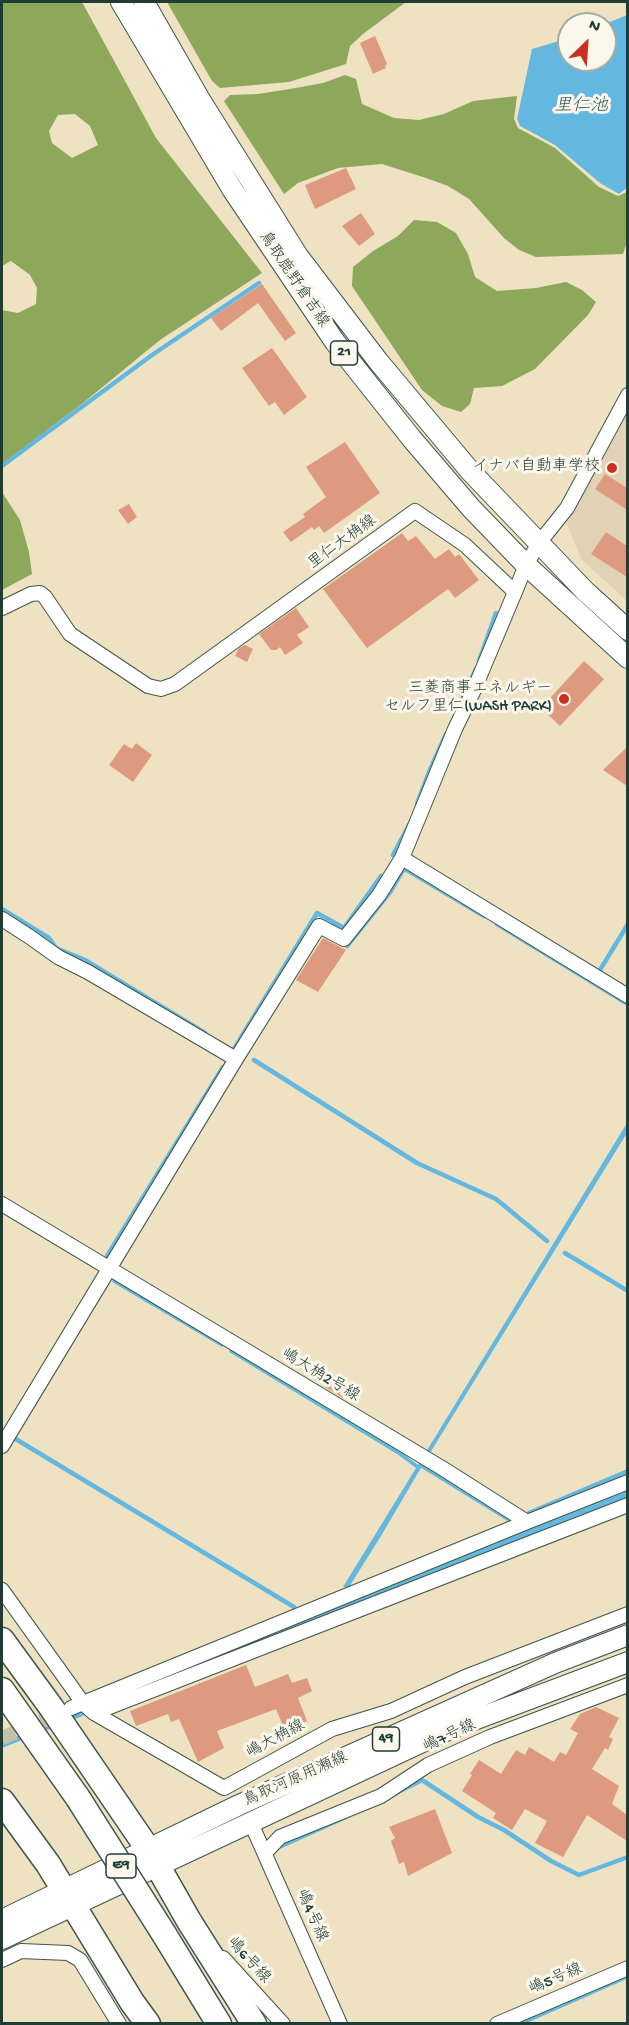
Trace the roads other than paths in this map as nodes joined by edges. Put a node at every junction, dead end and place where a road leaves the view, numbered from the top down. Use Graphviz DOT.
graph roads {
  1 [pos="121,2"];
  2 [pos="144,2"];
  3 [pos="627,395"];
  4 [pos="539,543"];
  5 [pos="526,565"];
  6 [pos="515,592"];
  7 [pos="2,608"];
  8 [pos="627,630"];
  9 [pos="627,658"];
  10 [pos="402,858"];
  11 [pos="2,919"];
  12 [pos="627,996"];
  13 [pos="236,1059"];
  14 [pos="2,1204"];
  15 [pos="109,1270"];
  16 [pos="2,1446"];
  17 [pos="627,1482"];
  18 [pos="627,1505"];
  19 [pos="527,1522"];
  20 [pos="2,1590"];
  21 [pos="627,1614"];
  22 [pos="627,1635"];
  23 [pos="2,1640"];
  24 [pos="627,1662"];
  25 [pos="627,1685"];
  26 [pos="2,1690"];
  27 [pos="77,1705"];
  28 [pos="2,1709"];
  29 [pos="94,1713"];
  30 [pos="224,1788"];
  31 [pos="2,1801"];
  32 [pos="74,1801"];
  33 [pos="239,1805"];
  34 [pos="251,1823"];
  35 [pos="265,1853"];
  36 [pos="153,1858"];
  37 [pos="69,1898"];
  38 [pos="2,1920"];
  39 [pos="189,1921"];
  40 [pos="160,1936"];
  41 [pos="2,1939"];
  42 [pos="2,1960"];
  43 [pos="627,1968"];
  44 [pos="119,2024"];
  45 [pos="148,2024"];
  46 [pos="208,2024"];
  47 [pos="219,2024"];
  48 [pos="254,2024"];
  49 [pos="283,2024"];
  50 [pos="340,2024"];
  51 [pos="497,2024"];
  1 -- 5 [label="main road, 鳥取鹿野倉吉線 / 21"];
  2 -- 4 [label="main road, 鳥取鹿野倉吉線 / 21"];
  3 -- 4 [label="street"];
  4 -- 5 [label="street"];
  4 -- 8 [label="main road, 鳥取鹿野倉吉線 / 21"];
  5 -- 6 [label="street"];
  5 -- 9 [label="main road, 鳥取鹿野倉吉線 / 21"];
  6 -- 7 [label="street, 里仁大桷線"];
  6 -- 10 [label="street"];
  10 -- 12 [label="street"];
  10 -- 13 [label="street"];
  11 -- 13 [label="street"];
  13 -- 15 [label="street"];
  14 -- 15 [label="street, 嶋大桷2号線"];
  15 -- 16 [label="street"];
  15 -- 19 [label="street, 嶋大桷2号線"];
  17 -- 19 [label="street"];
  18 -- 29 [label="street"];
  19 -- 27 [label="street"];
  20 -- 27 [label="street"];
  21 -- 30 [label="street, 嶋大桷線"];
  22 -- 33 [label="main road, 鳥取河原用瀬線 / 49"];
  23 -- 36 [label="highway"];
  24 -- 34 [label="main road, 鳥取河原用瀬線 / 49"];
  25 -- 35 [label="street, 嶋7号線"];
  26 -- 32 [label="highway, E9"];
  27 -- 29 [label="street"];
  28 -- 32 [label="highway, E9"];
  29 -- 30 [label="street"];
  30 -- 33 [label="street"];
  31 -- 37 [label="highway"];
  32 -- 40 [label="highway, E9, bridge"];
  33 -- 36 [label="main road, 鳥取河原用瀬線 / 49"];
  34 -- 35 [label="street, 嶋4号線"];
  34 -- 36 [label="main road, 鳥取河原用瀬線 / 49"];
  35 -- 50 [label="street, 嶋4号線"];
  36 -- 37 [label="main road, 鳥取河原用瀬線 / 49"];
  36 -- 39 [label="highway"];
  37 -- 38 [label="main road, 鳥取河原用瀬線 / 49"];
  37 -- 41 [label="main road, 鳥取河原用瀬線 / 49"];
  37 -- 45 [label="highway"];
  39 -- 48 [label="highway"];
  39 -- 49 [label="street, 嶋6号線"];
  40 -- 46 [label="highway, E9"];
  40 -- 47 [label="highway, E9"];
  42 -- 44 [label="street"];
  43 -- 51 [label="street, 嶋5号線"];
}
